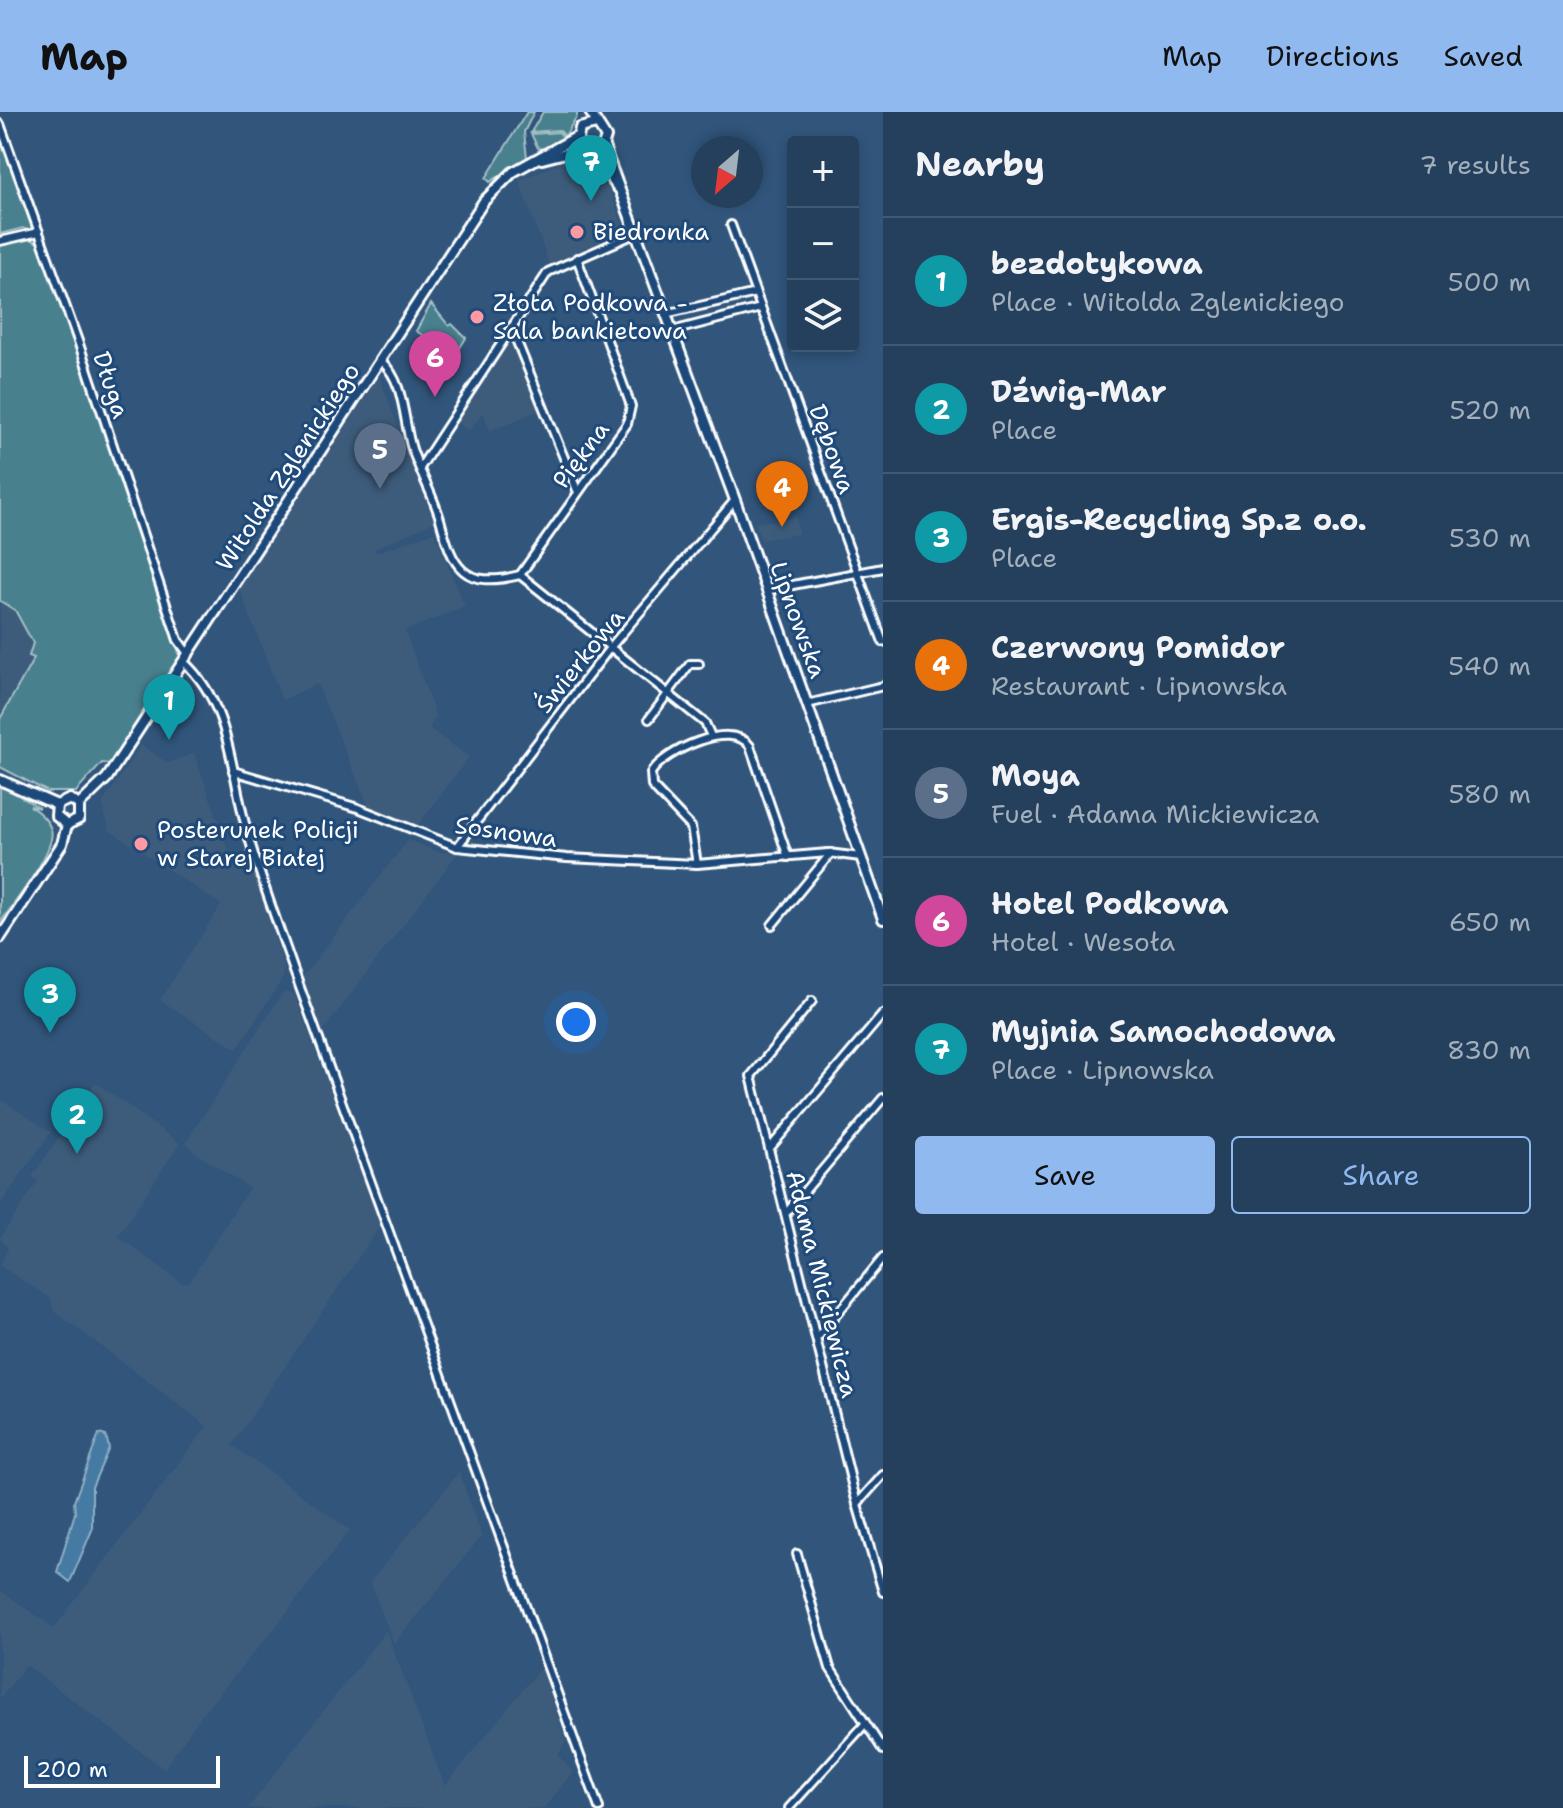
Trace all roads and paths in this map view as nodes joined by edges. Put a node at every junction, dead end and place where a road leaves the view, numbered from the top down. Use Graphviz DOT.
graph roads {
  1 [pos="582,112"];
  2 [pos="590,112"];
  3 [pos="0,124"];
  4 [pos="596,124"];
  5 [pos="582,126"];
  6 [pos="576,137"];
  7 [pos="604,147"];
  8 [pos="581,149"];
  9 [pos="591,154"];
  10 [pos="537,159"];
  11 [pos="625,200"];
  12 [pos="731,225"];
  13 [pos="39,232"];
  14 [pos="637,233"];
  15 [pos="0,241"];
  16 [pos="577,258"];
  17 [pos="756,293"];
  18 [pos="761,308"];
  19 [pos="665,314"];
  20 [pos="511,327"];
  21 [pos="672,331"];
  22 [pos="382,362"];
  23 [pos="420,468"];
  24 [pos="577,490"];
  25 [pos="735,500"];
  26 [pos="883,568"];
  27 [pos="856,572"];
  28 [pos="520,575"];
  29 [pos="766,590"];
  30 [pos="883,642"];
  31 [pos="609,649"];
  32 [pos="186,658"];
  33 [pos="699,664"];
  34 [pos="883,686"];
  35 [pos="668,694"];
  36 [pos="807,704"];
  37 [pos="649,719"];
  38 [pos="711,736"];
  39 [pos="233,771"];
  40 [pos="0,780"];
  41 [pos="57,805"];
  42 [pos="79,805"];
  43 [pos="67,825"];
  44 [pos="457,847"];
  45 [pos="831,853"];
  46 [pos="788,857"];
  47 [pos="861,857"];
  48 [pos="697,864"];
  49 [pos="883,919"];
  50 [pos="772,925"];
  51 [pos="0,938"];
  52 [pos="812,1001"];
  53 [pos="883,1014"];
  54 [pos="883,1098"];
  55 [pos="770,1148"];
  56 [pos="787,1212"];
  57 [pos="883,1258"];
  58 [pos="816,1339"];
  59 [pos="883,1475"];
  60 [pos="857,1504"];
  61 [pos="797,1554"];
  62 [pos="883,1592"];
  63 [pos="865,1724"];
  64 [pos="883,1750"];
  65 [pos="599,1808"];
  66 [pos="789,1808"];
  1 -- 5 [label="main road"];
  2 -- 4 [label="main road"];
  3 -- 13 [label="street, Długa"];
  4 -- 5 [label="main road"];
  4 -- 7 [label="main road"];
  5 -- 6 [label="main road"];
  6 -- 8 [label="main road"];
  6 -- 10 [label="main road, Witolda Zglenickiego"];
  7 -- 9 [label="main road"];
  7 -- 11 [label="main road, Lipnowska"];
  8 -- 9 [label="main road"];
  8 -- 10 [label="main road, Witolda Zglenickiego"];
  9 -- 11 [label="main road, Lipnowska"];
  10 -- 22 [label="main road, Witolda Zglenickiego"];
  11 -- 14 [label="main road, Lipnowska"];
  12 -- 17 [label="street, Dębowa"];
  13 -- 15 [label="street"];
  13 -- 32 [label="street, Długa"];
  14 -- 16 [label="street"];
  14 -- 19 [label="main road, Lipnowska"];
  16 -- 20 [label="street"];
  16 -- 24 [label="street, Piękna"];
  17 -- 18 [label="street, Dębowa"];
  17 -- 19 [label="street"];
  18 -- 21 [label="street"];
  18 -- 27 [label="street, Dębowa"];
  19 -- 21 [label="main road, Lipnowska"];
  20 -- 23 [label="street"];
  20 -- 24 [label="street"];
  21 -- 25 [label="main road, Lipnowska"];
  22 -- 23 [label="street"];
  22 -- 32 [label="main road, Witolda Zglenickiego"];
  23 -- 28 [label="street"];
  24 -- 28 [label="street, Piękna"];
  25 -- 29 [label="main road, Lipnowska"];
  25 -- 31 [label="street, Świerkowa"];
  26 -- 27 [label="street"];
  27 -- 29 [label="street"];
  27 -- 30 [label="street, Dębowa"];
  28 -- 31 [label="street"];
  29 -- 36 [label="main road, Lipnowska"];
  31 -- 35 [label="street"];
  31 -- 44 [label="street, Świerkowa"];
  32 -- 39 [label="street"];
  32 -- 42 [label="main road, Witolda Zglenickiego"];
  33 -- 35 [label="street"];
  34 -- 36 [label="street"];
  35 -- 37 [label="street"];
  35 -- 38 [label="street"];
  36 -- 47 [label="main road, Lipnowska"];
  38 -- 46 [label="street"];
  38 -- 48 [label="street"];
  39 -- 44 [label="street, Sosnowa"];
  39 -- 65 [label="street"];
  40 -- 41 [label="main road"];
  41 -- 42 [label="main road"];
  41 -- 43 [label="main road"];
  42 -- 43 [label="main road"];
  43 -- 51 [label="main road"];
  44 -- 48 [label="street, Sosnowa"];
  45 -- 46 [label="street, Sosnowa"];
  45 -- 47 [label="street, Sosnowa"];
  45 -- 50 [label="street"];
  46 -- 48 [label="street, Sosnowa"];
  47 -- 49 [label="main road, Lipnowska"];
  52 -- 55 [label="street, Adama Mickiewicza"];
  53 -- 55 [label="street"];
  54 -- 56 [label="street"];
  55 -- 56 [label="street, Adama Mickiewicza"];
  56 -- 58 [label="street, Adama Mickiewicza"];
  57 -- 58 [label="street"];
  58 -- 60 [label="street, Adama Mickiewicza"];
  59 -- 60 [label="street"];
  60 -- 62 [label="street, Adama Mickiewicza"];
  61 -- 63 [label="street"];
  63 -- 64 [label="street"];
  63 -- 66 [label="street"];
}
